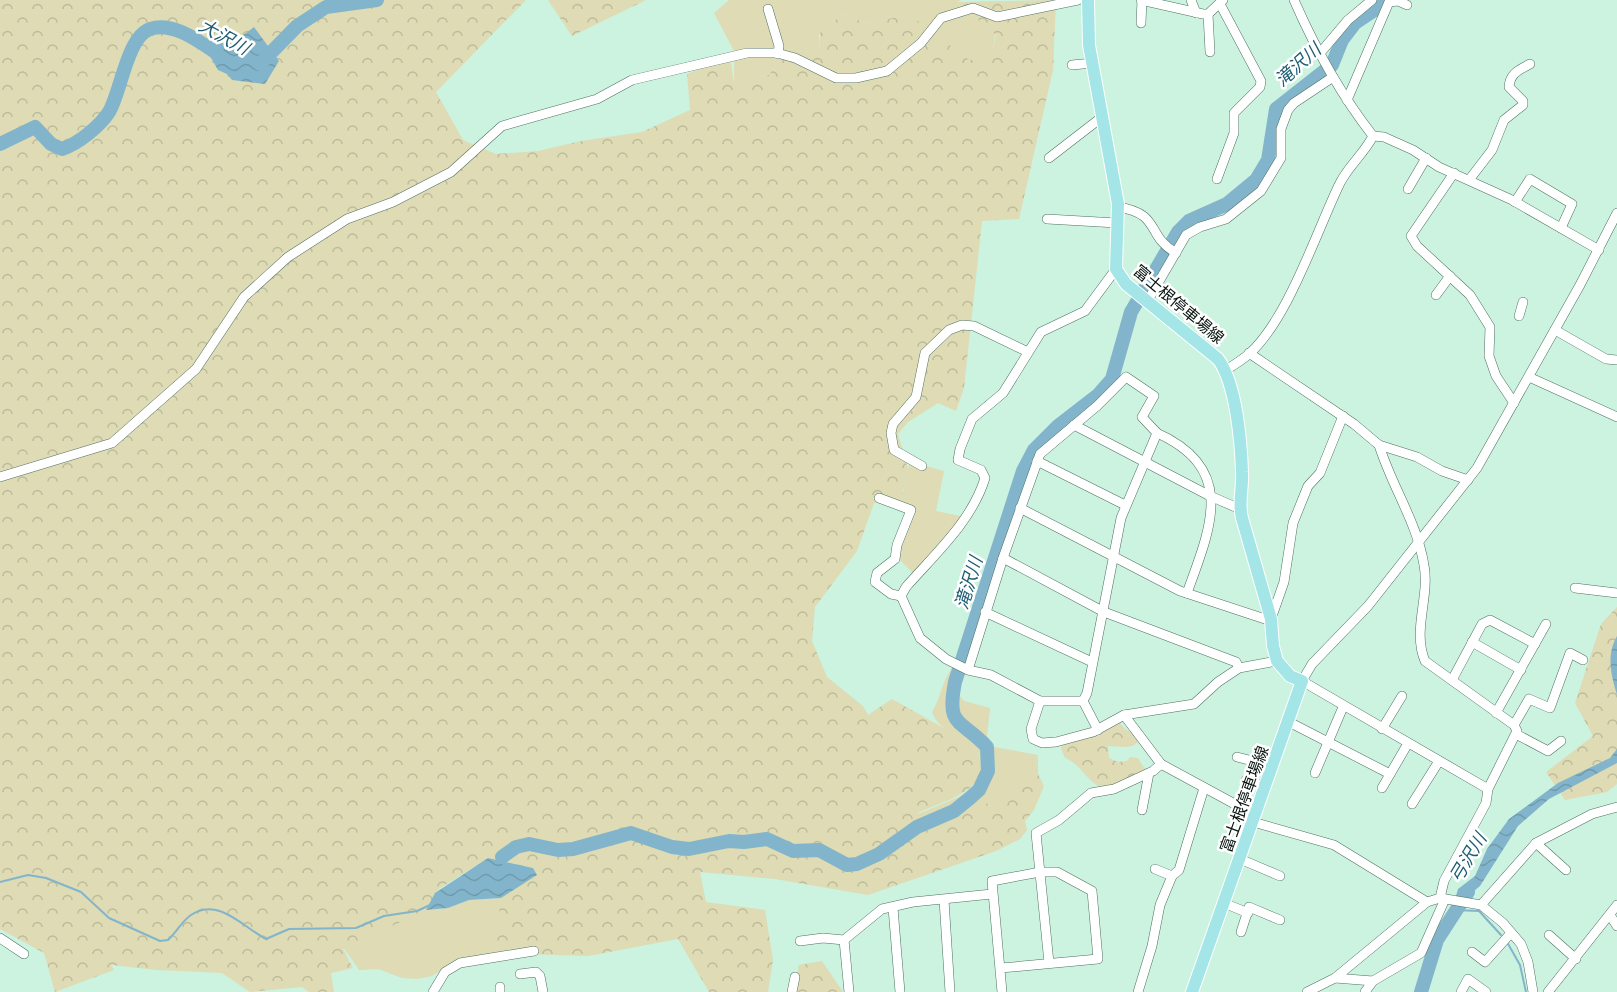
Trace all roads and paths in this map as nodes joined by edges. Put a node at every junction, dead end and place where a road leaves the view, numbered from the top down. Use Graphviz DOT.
graph roads {
  1 [pos="1078,0"];
  2 [pos="1088,0"];
  3 [pos="1142,0"];
  4 [pos="1191,0"];
  5 [pos="1294,0"];
  6 [pos="1372,0"];
  7 [pos="1222,2"];
  8 [pos="1407,5"];
  9 [pos="768,9"];
  10 [pos="1196,13"];
  11 [pos="1208,14"];
  12 [pos="1142,23"];
  13 [pos="1210,52"];
  14 [pos="778,54"];
  15 [pos="1322,56"];
  16 [pos="1093,63"];
  17 [pos="1530,64"];
  18 [pos="1072,65"];
  19 [pos="1333,75"];
  20 [pos="1347,100"];
  21 [pos="1102,117"];
  22 [pos="1373,136"];
  23 [pos="1049,158"];
  24 [pos="1426,158"];
  25 [pos="1454,173"];
  26 [pos="1216,179"];
  27 [pos="1469,180"];
  28 [pos="1408,189"];
  29 [pos="1515,202"];
  30 [pos="1118,207"];
  31 [pos="1617,213"];
  32 [pos="1047,219"];
  33 [pos="1117,223"];
  34 [pos="1561,228"];
  35 [pos="1599,250"];
  36 [pos="1176,253"];
  37 [pos="1116,269"];
  38 [pos="1450,276"];
  39 [pos="1436,295"];
  40 [pos="1147,302"];
  41 [pos="1523,302"];
  42 [pos="1519,316"];
  43 [pos="1555,330"];
  44 [pos="1028,352"];
  45 [pos="1250,353"];
  46 [pos="1617,360"];
  47 [pos="1226,370"];
  48 [pos="1528,377"];
  49 [pos="1514,403"];
  50 [pos="1343,416"];
  51 [pos="1617,417"];
  52 [pos="1074,425"];
  53 [pos="1157,433"];
  54 [pos="1379,445"];
  55 [pos="1036,461"];
  56 [pos="1145,461"];
  57 [pos="922,466"];
  58 [pos="0,477"];
  59 [pos="1468,480"];
  60 [pos="1209,496"];
  61 [pos="879,498"];
  62 [pos="1125,505"];
  63 [pos="1020,508"];
  64 [pos="1240,508"];
  65 [pos="1419,543"];
  66 [pos="1113,555"];
  67 [pos="1003,558"];
  68 [pos="1575,588"];
  69 [pos="1187,593"];
  70 [pos="1617,593"];
  71 [pos="901,596"];
  72 [pos="985,612"];
  73 [pos="1104,612"];
  74 [pos="1271,620"];
  75 [pos="1546,624"];
  76 [pos="1472,642"];
  77 [pos="1535,644"];
  78 [pos="1583,660"];
  79 [pos="1277,661"];
  80 [pos="1092,662"];
  81 [pos="965,668"];
  82 [pos="1239,668"];
  83 [pos="1521,670"];
  84 [pos="1452,680"];
  85 [pos="1302,681"];
  86 [pos="1402,696"];
  87 [pos="1040,701"];
  88 [pos="1083,701"];
  89 [pos="1343,707"];
  90 [pos="1496,713"];
  91 [pos="1124,715"];
  92 [pos="1288,722"];
  93 [pos="1382,729"];
  94 [pos="1515,729"];
  95 [pos="1098,730"];
  96 [pos="1561,741"];
  97 [pos="1328,743"];
  98 [pos="1407,745"];
  99 [pos="1237,757"];
  100 [pos="1439,761"];
  101 [pos="1161,764"];
  102 [pos="1272,766"];
  103 [pos="1149,773"];
  104 [pos="1315,773"];
  105 [pos="1390,774"];
  106 [pos="1246,780"];
  107 [pos="1265,787"];
  108 [pos="1204,788"];
  109 [pos="1382,788"];
  110 [pos="1488,789"];
  111 [pos="1412,804"];
  112 [pos="1617,807"];
  113 [pos="1142,810"];
  114 [pos="1254,818"];
  115 [pos="1536,843"];
  116 [pos="1240,859"];
  117 [pos="1155,869"];
  118 [pos="1566,870"];
  119 [pos="1040,872"];
  120 [pos="1172,876"];
  121 [pos="1280,876"];
  122 [pos="992,894"];
  123 [pos="1445,899"];
  124 [pos="944,900"];
  125 [pos="1427,902"];
  126 [pos="1224,903"];
  127 [pos="1481,905"];
  128 [pos="1617,905"];
  129 [pos="893,908"];
  130 [pos="1248,913"];
  131 [pos="1610,915"];
  132 [pos="1280,920"];
  133 [pos="1617,926"];
  134 [pos="1241,932"];
  135 [pos="1511,933"];
  136 [pos="1549,935"];
  137 [pos="0,938"];
  138 [pos="800,940"];
  139 [pos="844,940"];
  140 [pos="534,951"];
  141 [pos="1472,952"];
  142 [pos="24,954"];
  143 [pos="1576,959"];
  144 [pos="1049,963"];
  145 [pos="1001,968"];
  146 [pos="520,974"];
  147 [pos="795,977"];
  148 [pos="1335,978"];
  149 [pos="1373,981"];
  150 [pos="1318,986"];
  151 [pos="433,992"];
  152 [pos="543,992"];
  153 [pos="792,992"];
  154 [pos="849,992"];
  155 [pos="900,992"];
  156 [pos="950,992"];
  157 [pos="1002,992"];
  158 [pos="1138,992"];
  159 [pos="1192,992"];
  160 [pos="1307,992"];
  161 [pos="1328,992"];
  162 [pos="1365,992"];
  163 [pos="1461,992"];
  164 [pos="1486,992"];
  165 [pos="1533,992"];
  166 [pos="1548,992"];
  1 -- 14 [label="street"];
  2 -- 16 [label="main road, 富士根停車場線"];
  3 -- 10 [label="street"];
  3 -- 12 [label="street"];
  4 -- 10 [label="street"];
  5 -- 15 [label="street"];
  6 -- 15 [label="street"];
  7 -- 11 [label="street"];
  7 -- 26 [label="street"];
  8 -- 20 [label="street"];
  9 -- 14 [label="street"];
  10 -- 11 [label="street"];
  11 -- 13 [label="street"];
  14 -- 58 [label="street"];
  15 -- 19 [label="street"];
  16 -- 18 [label="street"];
  16 -- 21 [label="main road, 富士根停車場線"];
  17 -- 27 [label="street"];
  19 -- 20 [label="street"];
  19 -- 36 [label="street"];
  20 -- 22 [label="street"];
  21 -- 23 [label="street"];
  21 -- 30 [label="main road, 富士根停車場線"];
  22 -- 24 [label="street"];
  22 -- 45 [label="street"];
  24 -- 25 [label="street"];
  24 -- 28 [label="street"];
  25 -- 27 [label="street"];
  25 -- 38 [label="street"];
  27 -- 29 [label="street"];
  29 -- 34 [label="street"];
  29 -- 34 [label="street"];
  30 -- 33 [label="main road, 富士根停車場線"];
  30 -- 36 [label="street"];
  31 -- 35 [label="street"];
  32 -- 33 [label="street"];
  33 -- 37 [label="main road, 富士根停車場線"];
  34 -- 35 [label="street"];
  35 -- 43 [label="street"];
  36 -- 40 [label="street"];
  37 -- 40 [label="main road, 富士根停車場線"];
  37 -- 44 [label="street"];
  38 -- 39 [label="street"];
  38 -- 49 [label="street"];
  40 -- 47 [label="main road, 富士根停車場線"];
  41 -- 42 [label="street"];
  43 -- 46 [label="street"];
  43 -- 48 [label="street"];
  44 -- 57 [label="street"];
  44 -- 71 [label="street"];
  45 -- 47 [label="street"];
  45 -- 50 [label="street"];
  47 -- 64 [label="main road, 富士根停車場線"];
  48 -- 49 [label="street"];
  48 -- 51 [label="street"];
  49 -- 59 [label="street"];
  50 -- 54 [label="street"];
  50 -- 74 [label="street"];
  52 -- 53 [label="street"];
  52 -- 55 [label="street"];
  52 -- 56 [label="street"];
  53 -- 56 [label="street"];
  53 -- 60 [label="street"];
  54 -- 59 [label="street"];
  54 -- 65 [label="street"];
  55 -- 62 [label="street"];
  55 -- 63 [label="street"];
  56 -- 60 [label="street"];
  56 -- 62 [label="street"];
  59 -- 65 [label="street"];
  60 -- 64 [label="street"];
  60 -- 69 [label="street"];
  61 -- 71 [label="street"];
  62 -- 66 [label="street"];
  63 -- 66 [label="street"];
  63 -- 67 [label="street"];
  64 -- 74 [label="main road, 富士根停車場線"];
  65 -- 84 [label="street"];
  65 -- 85 [label="street"];
  66 -- 69 [label="street"];
  66 -- 73 [label="street"];
  67 -- 72 [label="street"];
  67 -- 73 [label="street"];
  68 -- 70 [label="street"];
  69 -- 74 [label="street"];
  71 -- 81 [label="street"];
  72 -- 80 [label="street"];
  72 -- 81 [label="street"];
  73 -- 80 [label="street"];
  73 -- 82 [label="street"];
  74 -- 79 [label="main road, 富士根停車場線"];
  75 -- 77 [label="street"];
  76 -- 77 [label="street"];
  76 -- 83 [label="street"];
  76 -- 84 [label="street"];
  77 -- 83 [label="street"];
  78 -- 94 [label="street"];
  79 -- 82 [label="street"];
  79 -- 85 [label="main road"];
  80 -- 88 [label="street"];
  81 -- 87 [label="street"];
  82 -- 91 [label="street"];
  83 -- 90 [label="street"];
  84 -- 90 [label="street"];
  85 -- 89 [label="street"];
  85 -- 92 [label="main road, 富士根停車場線"];
  86 -- 93 [label="street"];
  87 -- 88 [label="street"];
  87 -- 95 [label="street"];
  88 -- 95 [label="street"];
  89 -- 93 [label="street"];
  89 -- 97 [label="street"];
  90 -- 94 [label="street"];
  91 -- 95 [label="street"];
  91 -- 101 [label="street"];
  92 -- 97 [label="street"];
  92 -- 102 [label="main road, 富士根停車場線"];
  93 -- 98 [label="street"];
  94 -- 96 [label="street"];
  94 -- 110 [label="street"];
  97 -- 104 [label="street"];
  97 -- 105 [label="street"];
  98 -- 100 [label="street"];
  98 -- 105 [label="street"];
  99 -- 102 [label="street"];
  100 -- 110 [label="street"];
  100 -- 111 [label="street"];
  101 -- 103 [label="street"];
  101 -- 108 [label="street"];
  102 -- 107 [label="main road, 富士根停車場線"];
  103 -- 113 [label="street"];
  103 -- 119 [label="street"];
  105 -- 109 [label="street"];
  106 -- 107 [label="street"];
  107 -- 114 [label="main road, 富士根停車場線"];
  108 -- 114 [label="street"];
  108 -- 120 [label="street"];
  110 -- 123 [label="street"];
  112 -- 115 [label="street"];
  114 -- 116 [label="main road, 富士根停車場線"];
  114 -- 125 [label="street"];
  115 -- 118 [label="street"];
  115 -- 127 [label="street"];
  116 -- 121 [label="street"];
  116 -- 126 [label="main road, 富士根停車場線"];
  117 -- 120 [label="street"];
  119 -- 122 [label="street"];
  119 -- 144 [label="street"];
  119 -- 144 [label="street"];
  120 -- 158 [label="street"];
  122 -- 124 [label="street"];
  122 -- 145 [label="street"];
  123 -- 125 [label="street"];
  123 -- 127 [label="street"];
  123 -- 149 [label="street"];
  124 -- 129 [label="street"];
  124 -- 156 [label="street"];
  125 -- 148 [label="street"];
  126 -- 130 [label="street"];
  126 -- 159 [label="main road, 富士根停車場線"];
  127 -- 135 [label="street"];
  128 -- 131 [label="street"];
  129 -- 139 [label="street"];
  129 -- 155 [label="street"];
  130 -- 132 [label="street"];
  130 -- 134 [label="street"];
  131 -- 133 [label="street"];
  131 -- 143 [label="street"];
  135 -- 141 [label="street"];
  135 -- 165 [label="street"];
  136 -- 143 [label="street"];
  137 -- 142 [label="street"];
  138 -- 139 [label="street"];
  139 -- 154 [label="street"];
  140 -- 151 [label="street"];
  143 -- 166 [label="street"];
  144 -- 145 [label="street"];
  145 -- 157 [label="street"];
  146 -- 152 [label="street"];
  147 -- 153 [label="street"];
  148 -- 149 [label="street"];
  148 -- 150 [label="street"];
  149 -- 162 [label="street"];
  150 -- 160 [label="street"];
  150 -- 161 [label="street"];
  163 -- 164 [label="street"];
}
